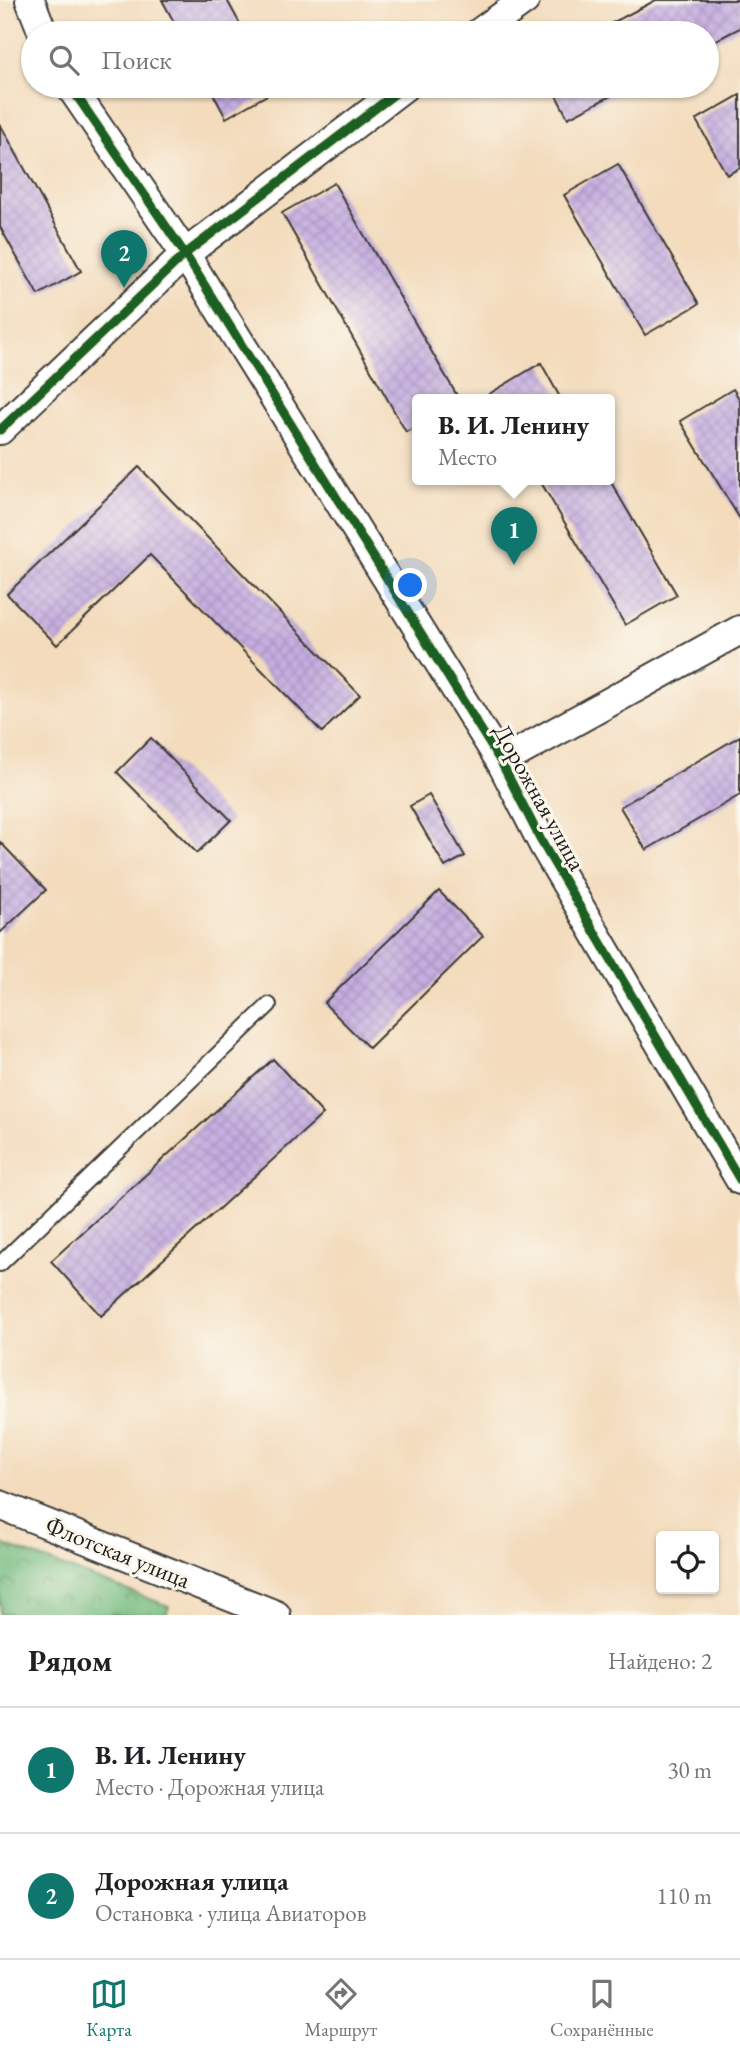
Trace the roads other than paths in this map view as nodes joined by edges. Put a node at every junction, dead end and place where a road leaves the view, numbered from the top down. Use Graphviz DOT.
graph roads {
  1 [pos="30,0"];
  2 [pos="525,0"];
  3 [pos="38,21"];
  4 [pos="496,21"];
  5 [pos="79,98"];
  6 [pos="389,98"];
  7 [pos="185,254"];
  8 [pos="0,430"];
  9 [pos="740,630"];
  10 [pos="501,762"];
  11 [pos="269,1006"];
  12 [pos="740,1180"];
  13 [pos="0,1264"];
  14 [pos="0,1505"];
  15 [pos="276,1615"];
  1 -- 3 [label="street"];
  2 -- 4 [label="street"];
  5 -- 7 [label="street, Дорожная улица"];
  6 -- 7 [label="street"];
  7 -- 8 [label="street"];
  7 -- 10 [label="street, Дорожная улица"];
  9 -- 10 [label="street"];
  10 -- 12 [label="street, Дорожная улица"];
  11 -- 13 [label="lane"];
  14 -- 15 [label="street, Флотская улица"];
}
